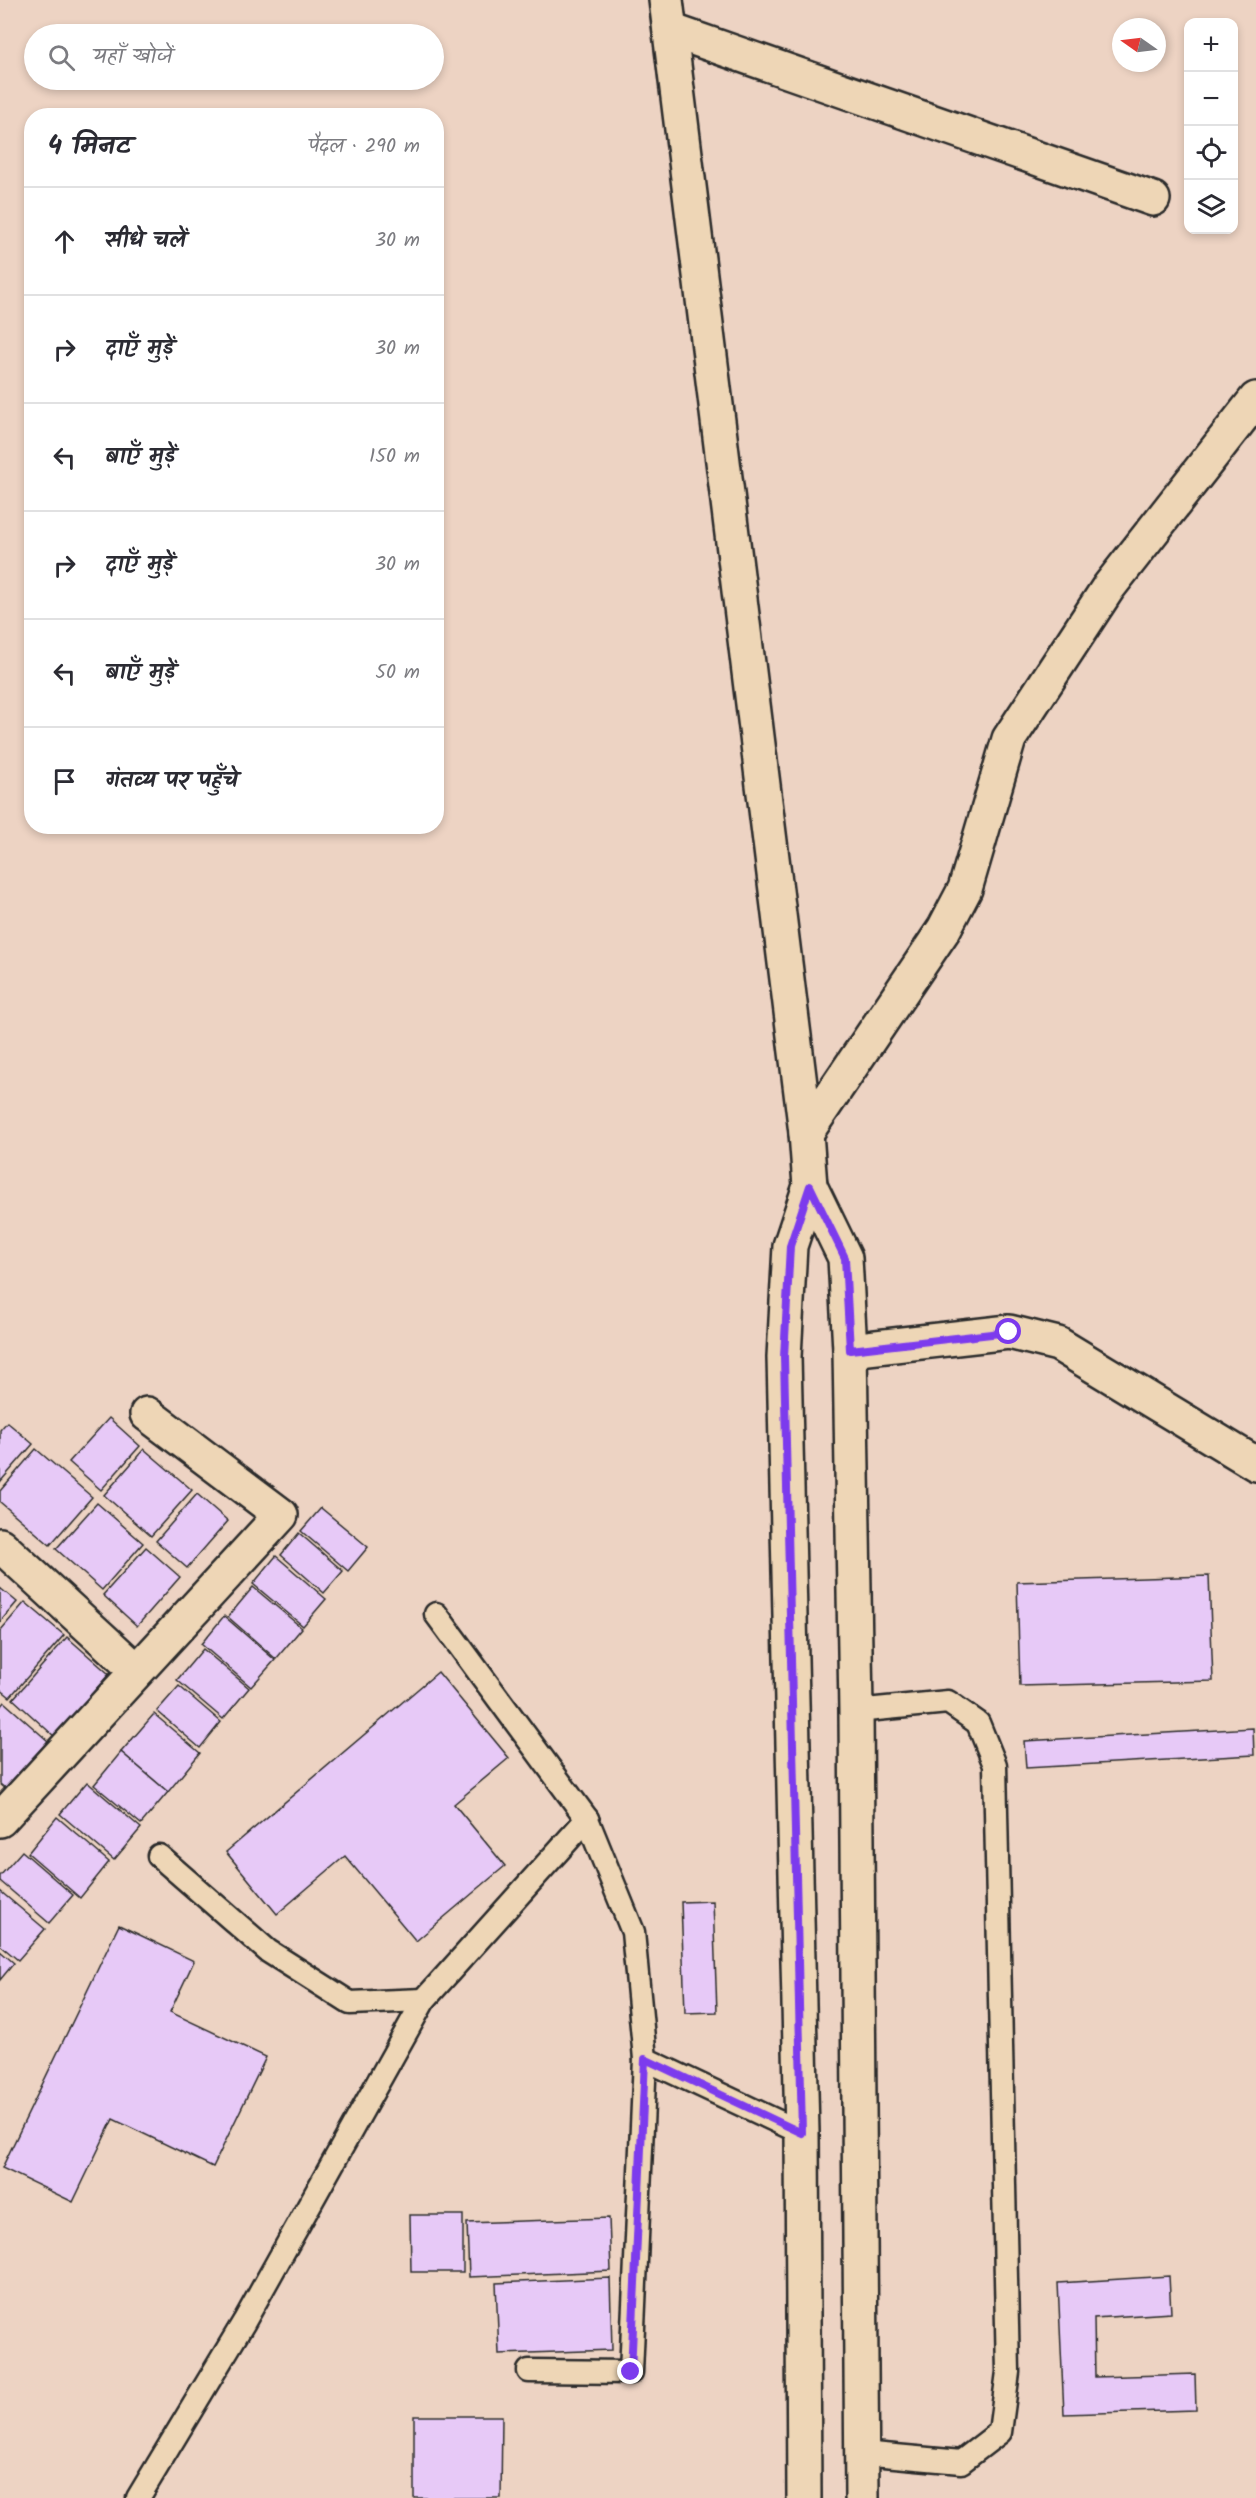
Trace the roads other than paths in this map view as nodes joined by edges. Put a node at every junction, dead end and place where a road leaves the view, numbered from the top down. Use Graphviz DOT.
graph roads {
  1 [pos="668,15"];
  2 [pos="1153,199"];
  3 [pos="1256,399"];
  4 [pos="806,1133"];
  5 [pos="810,1186"];
  6 [pos="850,1350"];
  7 [pos="147,1414"];
  8 [pos="1256,1464"];
  9 [pos="0,1545"];
  10 [pos="436,1614"];
  11 [pos="136,1670"];
  12 [pos="856,1711"];
  13 [pos="587,1819"];
  14 [pos="0,1820"];
  15 [pos="159,1856"];
  16 [pos="424,2000"];
  17 [pos="645,2059"];
  18 [pos="802,2133"];
  19 [pos="529,2371"];
  20 [pos="862,2452"];
  21 [pos="138,2498"];
  22 [pos="804,2498"];
  23 [pos="862,2498"];
  1 -- 2 [label="street"];
  1 -- 4 [label="street"];
  3 -- 4 [label="street"];
  4 -- 5 [label="street"];
  5 -- 6 [label="street"];
  5 -- 18 [label="street"];
  6 -- 8 [label="street"];
  6 -- 12 [label="street"];
  7 -- 11 [label="street"];
  9 -- 11 [label="street"];
  10 -- 13 [label="lane"];
  11 -- 14 [label="street"];
  12 -- 20 [label="street"];
  12 -- 20 [label="lane"];
  13 -- 16 [label="lane"];
  13 -- 17 [label="lane"];
  15 -- 16 [label="lane"];
  16 -- 21 [label="lane"];
  17 -- 18 [label="lane"];
  17 -- 19 [label="lane"];
  18 -- 22 [label="street"];
  20 -- 23 [label="street"];
}
